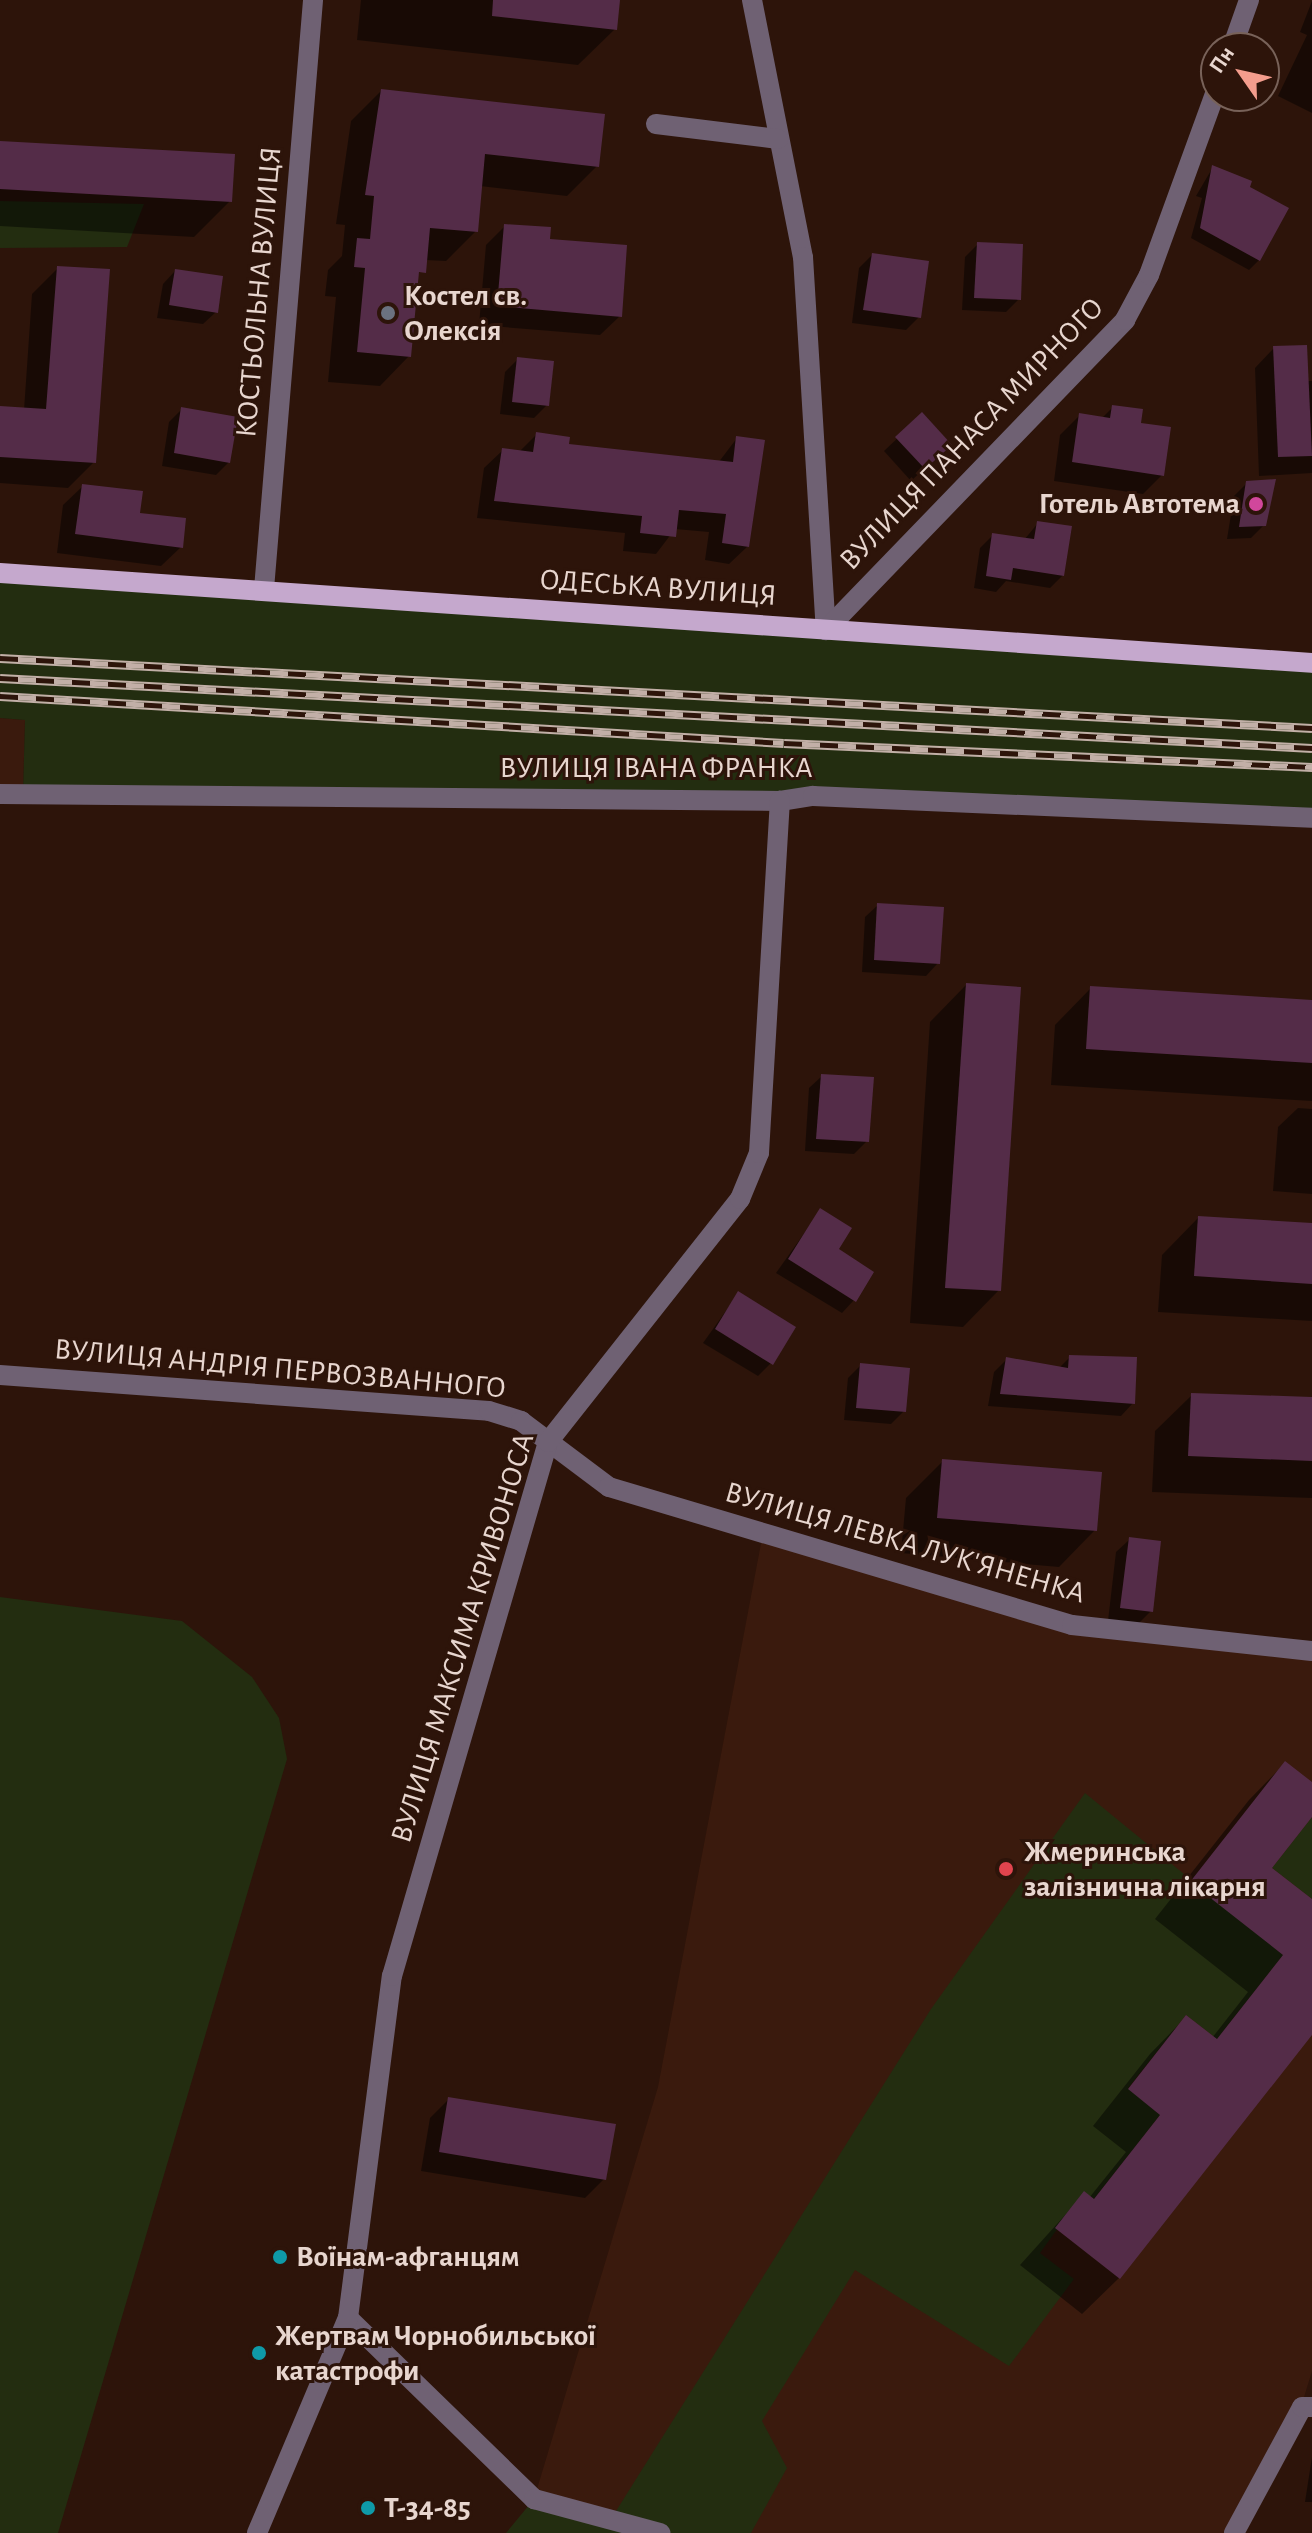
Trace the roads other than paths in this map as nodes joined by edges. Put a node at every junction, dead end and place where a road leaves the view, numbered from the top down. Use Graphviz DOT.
graph roads {
  1 [pos="313,0"];
  2 [pos="752,0"];
  3 [pos="1249,0"];
  4 [pos="1238,32"];
  5 [pos="1208,112"];
  6 [pos="656,124"];
  7 [pos="778,139"];
  8 [pos="0,573"];
  9 [pos="264,589"];
  10 [pos="826,630"];
  11 [pos="1312,663"];
  12 [pos="0,794"];
  13 [pos="780,801"];
  14 [pos="1312,818"];
  15 [pos="0,1375"];
  16 [pos="548,1442"];
  17 [pos="1312,1651"];
  18 [pos="348,2318"];
  19 [pos="1312,2407"];
  20 [pos="257,2533"];
  21 [pos="660,2533"];
  22 [pos="1234,2533"];
  1 -- 9 [label="street, КОСТЬОЛЬНА ВУЛИЦЯ"];
  2 -- 7 [label="street"];
  3 -- 4 [label="street"];
  5 -- 10 [label="street, ВУЛИЦЯ ПАНАСА МИРНОГО"];
  6 -- 7 [label="street"];
  7 -- 10 [label="street"];
  8 -- 9 [label="main road, ОДЕСЬКА ВУЛИЦЯ"];
  9 -- 10 [label="main road, ОДЕСЬКА ВУЛИЦЯ"];
  10 -- 11 [label="main road, ОДЕСЬКА ВУЛИЦЯ"];
  12 -- 13 [label="street, ВУЛИЦЯ ІВАНА ФРАНКА"];
  13 -- 14 [label="street, ВУЛИЦЯ ІВАНА ФРАНКА"];
  13 -- 16 [label="street, ВУЛИЦЯ МАКСИМА КРИВОНОСА"];
  15 -- 16 [label="street, ВУЛИЦЯ АНДРІЯ ПЕРВОЗВАННОГО"];
  16 -- 17 [label="street, ВУЛИЦЯ ЛЕВКА ЛУК'ЯНЕНКА"];
  16 -- 18 [label="street, ВУЛИЦЯ МАКСИМА КРИВОНОСА"];
  18 -- 20 [label="street, ВУЛИЦЯ МАКСИМА КРИВОНОСА"];
  18 -- 21 [label="street"];
  19 -- 22 [label="street"];
}
